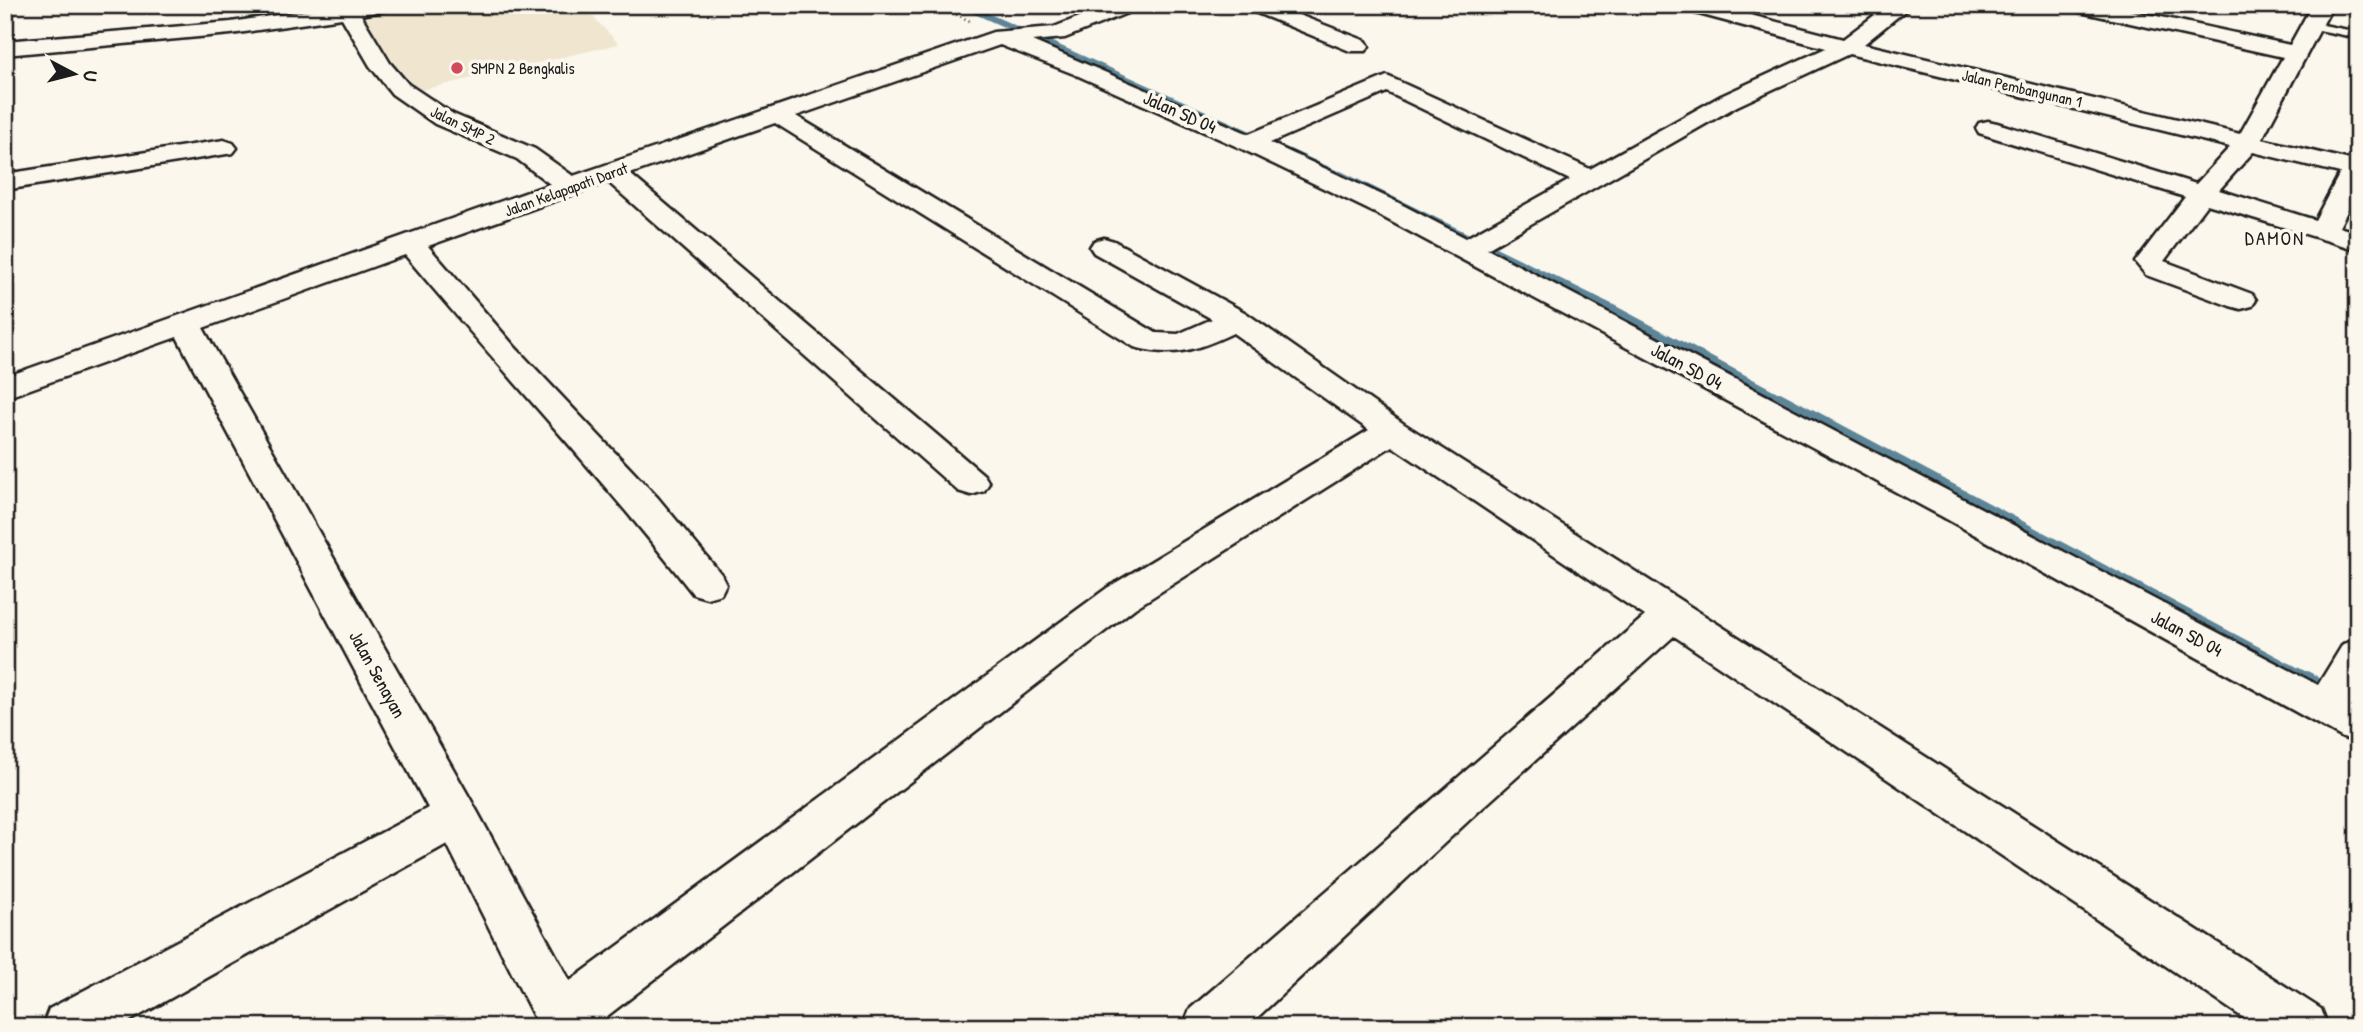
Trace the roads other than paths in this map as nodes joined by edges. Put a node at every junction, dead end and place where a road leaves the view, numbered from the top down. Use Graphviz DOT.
graph roads {
  1 [pos="385,5"];
  2 [pos="1130,5"];
  3 [pos="1254,5"];
  4 [pos="1687,5"];
  5 [pos="1902,5"];
  6 [pos="2076,5"];
  7 [pos="349,12"];
  8 [pos="2318,15"];
  9 [pos="2358,35"];
  10 [pos="1002,37"];
  11 [pos="1358,46"];
  12 [pos="1847,47"];
  13 [pos="5,48"];
  14 [pos="2298,54"];
  15 [pos="778,115"];
  16 [pos="1988,128"];
  17 [pos="1255,140"];
  18 [pos="2247,143"];
  19 [pos="224,148"];
  20 [pos="2357,170"];
  21 [pos="612,172"];
  22 [pos="1590,179"];
  23 [pos="5,182"];
  24 [pos="570,186"];
  25 [pos="2201,194"];
  26 [pos="2323,231"];
  27 [pos="2358,242"];
  28 [pos="411,244"];
  29 [pos="1476,244"];
  30 [pos="1104,247"];
  31 [pos="2241,300"];
  32 [pos="1235,320"];
  33 [pos="185,324"];
  34 [pos="5,388"];
  35 [pos="1392,431"];
  36 [pos="971,483"];
  37 [pos="707,584"];
  38 [pos="1672,615"];
  39 [pos="2342,695"];
  40 [pos="457,816"];
  41 [pos="2253,1013"];
  42 [pos="565,1022"];
  43 [pos="68,1027"];
  44 [pos="1209,1027"];
  45 [pos="2302,1027"];
  1 -- 7 [label="street"];
  2 -- 10 [label="street, Jalan Kelapapati Darat"];
  3 -- 11 [label="street"];
  4 -- 12 [label="street, Jalan Pembangunan 1"];
  5 -- 12 [label="street"];
  6 -- 14 [label="street"];
  7 -- 13 [label="street"];
  7 -- 24 [label="street, Jalan SMP 2"];
  8 -- 9 [label="lane"];
  8 -- 14 [label="street"];
  10 -- 15 [label="street, Jalan Kelapapati Darat"];
  10 -- 17 [label="street, Jalan SD 04"];
  12 -- 18 [label="street, Jalan Pembangunan 1"];
  12 -- 22 [label="street"];
  14 -- 18 [label="street"];
  15 -- 21 [label="street, Jalan Kelapapati Darat"];
  15 -- 32 [label="street"];
  16 -- 25 [label="street"];
  17 -- 22 [label="street"];
  17 -- 29 [label="street, Jalan SD 04"];
  18 -- 20 [label="street, Jalan Pembangunan 1"];
  18 -- 25 [label="street"];
  19 -- 23 [label="street"];
  20 -- 26 [label="street"];
  21 -- 24 [label="street, Jalan Kelapapati Darat"];
  21 -- 36 [label="street"];
  22 -- 29 [label="street"];
  24 -- 28 [label="street, Jalan Kelapapati Darat"];
  25 -- 26 [label="street"];
  25 -- 31 [label="street"];
  26 -- 27 [label="street"];
  28 -- 33 [label="street, Jalan Kelapapati Darat"];
  28 -- 37 [label="street"];
  29 -- 39 [label="street, Jalan SD 04"];
  30 -- 32 [label="street"];
  32 -- 35 [label="street"];
  33 -- 34 [label="street, Jalan Kelapapati Darat"];
  33 -- 40 [label="street, Jalan Senayan"];
  35 -- 38 [label="street"];
  35 -- 42 [label="street"];
  38 -- 41 [label="street"];
  38 -- 44 [label="street"];
  40 -- 42 [label="street, Jalan Senayan"];
  40 -- 43 [label="street"];
  41 -- 45 [label="street"];
}
